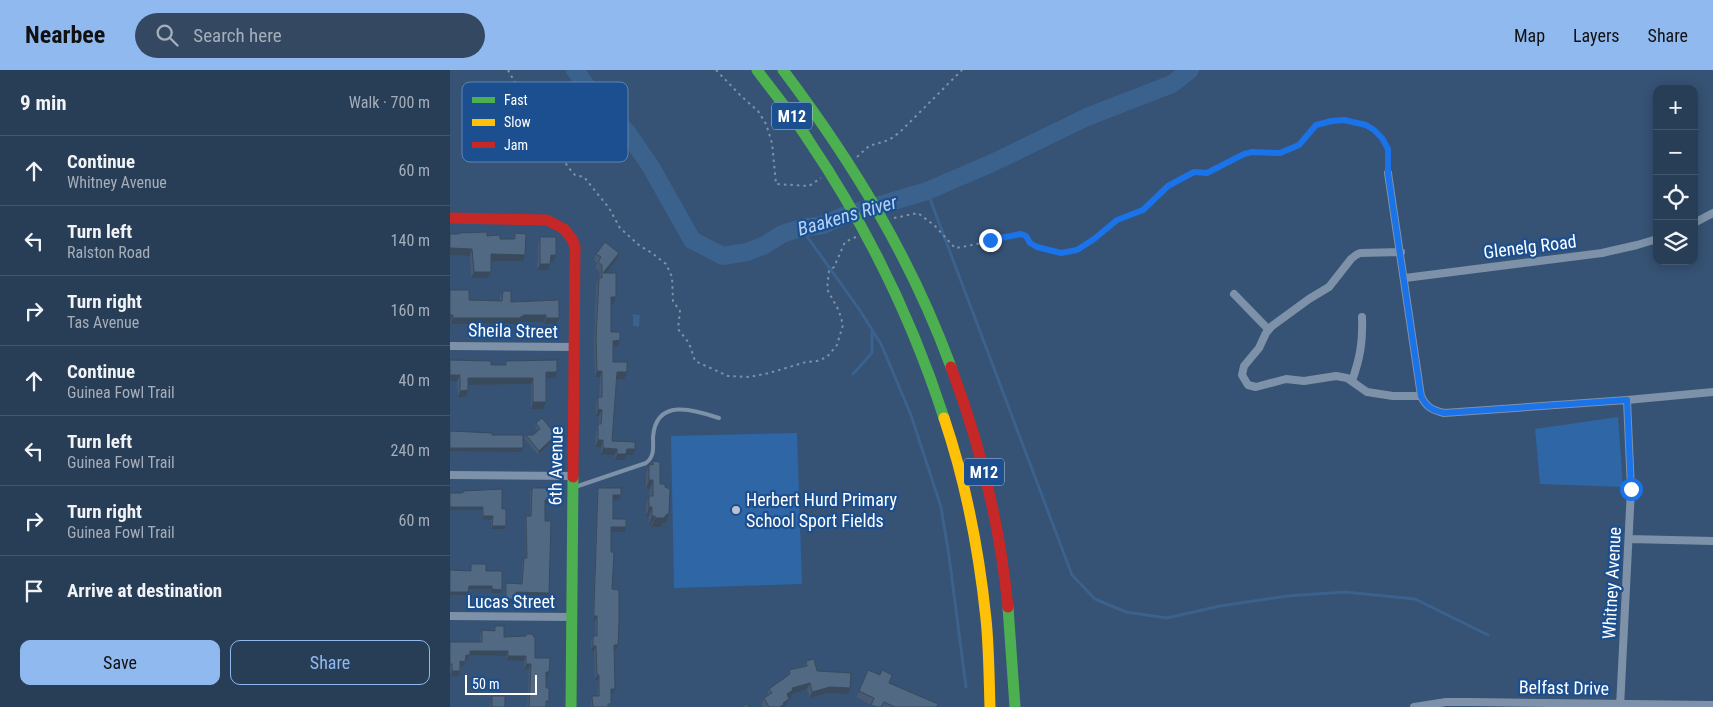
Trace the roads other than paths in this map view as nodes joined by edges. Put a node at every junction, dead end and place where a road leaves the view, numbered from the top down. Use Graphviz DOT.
graph roads {
  1 [pos="757,70"];
  2 [pos="783,70"];
  3 [pos="1388,173"];
  4 [pos="1713,213"];
  5 [pos="450,218"];
  6 [pos="1698,221"];
  7 [pos="1653,240"];
  8 [pos="1401,252"];
  9 [pos="1405,278"];
  10 [pos="1234,294"];
  11 [pos="1362,317"];
  12 [pos="1268,329"];
  13 [pos="450,346"];
  14 [pos="575,347"];
  15 [pos="1352,381"];
  16 [pos="1713,392"];
  17 [pos="1423,400"];
  18 [pos="1627,400"];
  19 [pos="719,418"];
  20 [pos="450,475"];
  21 [pos="573,482"];
  22 [pos="1629,539"];
  23 [pos="1713,540"];
  24 [pos="450,616"];
  25 [pos="572,617"];
  26 [pos="1621,705"];
  27 [pos="1713,705"];
  28 [pos="571,707"];
  29 [pos="990,707"];
  30 [pos="1015,707"];
  31 [pos="1414,707"];
  1 -- 29 [label="main road, M12"];
  2 -- 30 [label="main road, M12"];
  3 -- 8 [label="street"];
  4 -- 6 [label="street"];
  5 -- 14 [label="main road, 6th Avenue"];
  7 -- 9 [label="street, Glenelg Road"];
  8 -- 9 [label="street"];
  8 -- 12 [label="street"];
  9 -- 17 [label="street"];
  10 -- 12 [label="street"];
  11 -- 15 [label="street"];
  12 -- 15 [label="street"];
  13 -- 14 [label="street, Sheila Street"];
  14 -- 21 [label="main road, 6th Avenue"];
  15 -- 17 [label="street"];
  16 -- 18 [label="street"];
  17 -- 18 [label="street"];
  18 -- 22 [label="street, Whitney Avenue"];
  19 -- 21 [label="lane"];
  20 -- 21 [label="street"];
  21 -- 25 [label="main road, 6th Avenue"];
  22 -- 23 [label="street"];
  22 -- 26 [label="street, Whitney Avenue"];
  24 -- 25 [label="street, Lucas Street"];
  25 -- 28 [label="main road, 6th Avenue"];
  26 -- 27 [label="street, Belfast Drive"];
  26 -- 31 [label="street, Belfast Drive"];
}
